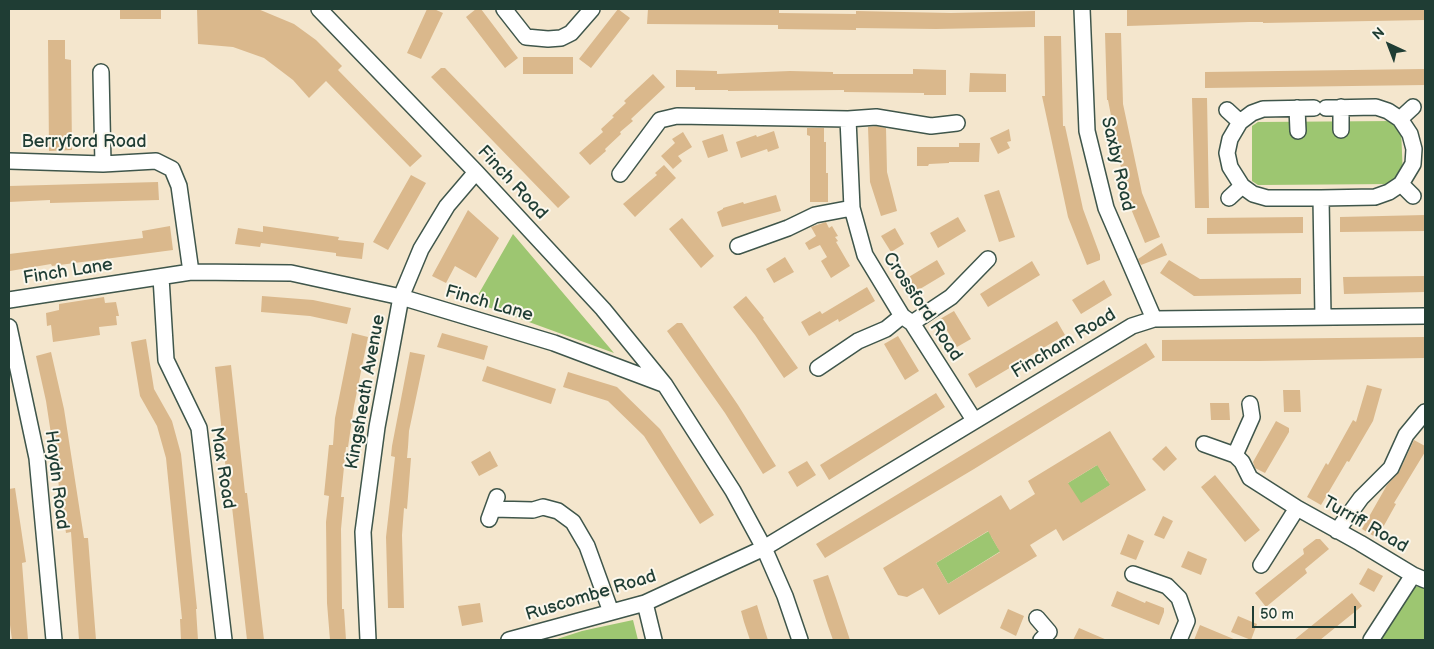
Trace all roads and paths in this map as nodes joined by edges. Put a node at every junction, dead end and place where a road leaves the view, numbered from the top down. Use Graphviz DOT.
graph roads {
  1 [pos="504,9"];
  2 [pos="592,9"];
  3 [pos="1082,9"];
  4 [pos="322,10"];
  5 [pos="101,72"];
  6 [pos="1327,107"];
  7 [pos="1412,107"];
  8 [pos="1297,108"];
  9 [pos="1227,110"];
  10 [pos="848,120"];
  11 [pos="1400,120"];
  12 [pos="1240,122"];
  13 [pos="957,123"];
  14 [pos="1341,130"];
  15 [pos="1298,131"];
  16 [pos="9,161"];
  17 [pos="102,164"];
  18 [pos="476,172"];
  19 [pos="620,174"];
  20 [pos="1401,184"];
  21 [pos="1242,186"];
  22 [pos="1413,196"];
  23 [pos="1229,198"];
  24 [pos="1321,198"];
  25 [pos="852,208"];
  26 [pos="738,246"];
  27 [pos="988,259"];
  28 [pos="190,272"];
  29 [pos="161,277"];
  30 [pos="401,297"];
  31 [pos="9,300"];
  32 [pos="1425,316"];
  33 [pos="1323,317"];
  34 [pos="1154,319"];
  35 [pos="907,320"];
  36 [pos="9,327"];
  37 [pos="818,368"];
  38 [pos="665,385"];
  39 [pos="1250,404"];
  40 [pos="1425,412"];
  41 [pos="974,420"];
  42 [pos="1204,444"];
  43 [pos="1235,455"];
  44 [pos="493,508"];
  45 [pos="1298,508"];
  46 [pos="1337,531"];
  47 [pos="764,548"];
  48 [pos="1262,565"];
  49 [pos="1133,574"];
  50 [pos="1419,577"];
  51 [pos="644,603"];
  52 [pos="611,612"];
  53 [pos="1038,618"];
  54 [pos="54,640"];
  55 [pos="224,640"];
  56 [pos="368,640"];
  57 [pos="511,640"];
  58 [pos="654,640"];
  59 [pos="800,640"];
  60 [pos="1041,640"];
  61 [pos="1179,640"];
  62 [pos="1371,640"];
  1 -- 2 [label="street"];
  3 -- 34 [label="street, Saxby Road"];
  4 -- 18 [label="street, Finch Road"];
  5 -- 17 [label="street"];
  6 -- 8 [label="street"];
  6 -- 11 [label="street"];
  6 -- 14 [label="street"];
  7 -- 11 [label="street"];
  8 -- 12 [label="street"];
  8 -- 15 [label="street"];
  9 -- 12 [label="street"];
  10 -- 13 [label="street"];
  10 -- 19 [label="street"];
  10 -- 25 [label="street, Crossford Road"];
  11 -- 20 [label="street"];
  12 -- 21 [label="street"];
  16 -- 17 [label="street, Berryford Road"];
  17 -- 28 [label="street, Berryford Road"];
  18 -- 30 [label="street, Kingsheath Avenue"];
  18 -- 38 [label="street, Finch Road"];
  20 -- 22 [label="street"];
  20 -- 24 [label="street"];
  21 -- 23 [label="street"];
  21 -- 24 [label="street"];
  24 -- 33 [label="street"];
  25 -- 26 [label="street"];
  25 -- 35 [label="street, Crossford Road"];
  27 -- 35 [label="street"];
  28 -- 29 [label="street, Finch Lane"];
  28 -- 30 [label="street, Finch Lane"];
  29 -- 31 [label="street, Finch Lane"];
  29 -- 55 [label="street, Max Road"];
  30 -- 38 [label="street, Finch Lane"];
  30 -- 56 [label="street, Kingsheath Avenue"];
  32 -- 33 [label="street, Fincham Road"];
  33 -- 34 [label="street, Fincham Road"];
  34 -- 41 [label="street, Fincham Road"];
  35 -- 37 [label="street"];
  35 -- 41 [label="street, Crossford Road"];
  36 -- 54 [label="street, Haydn Road"];
  38 -- 47 [label="street"];
  39 -- 43 [label="street"];
  40 -- 46 [label="street"];
  41 -- 47 [label="street, Fincham Road"];
  42 -- 43 [label="street"];
  43 -- 45 [label="street, Turriff Road"];
  44 -- 52 [label="street"];
  45 -- 46 [label="street, Turriff Road"];
  45 -- 48 [label="street, Turriff Road"];
  46 -- 50 [label="street, Turriff Road"];
  47 -- 51 [label="street, Ruscombe Road"];
  47 -- 59 [label="street"];
  49 -- 61 [label="street"];
  50 -- 62 [label="street, Turriff Road"];
  51 -- 52 [label="street, Ruscombe Road"];
  51 -- 58 [label="street"];
  52 -- 57 [label="street, Ruscombe Road"];
  53 -- 60 [label="street"];
}
